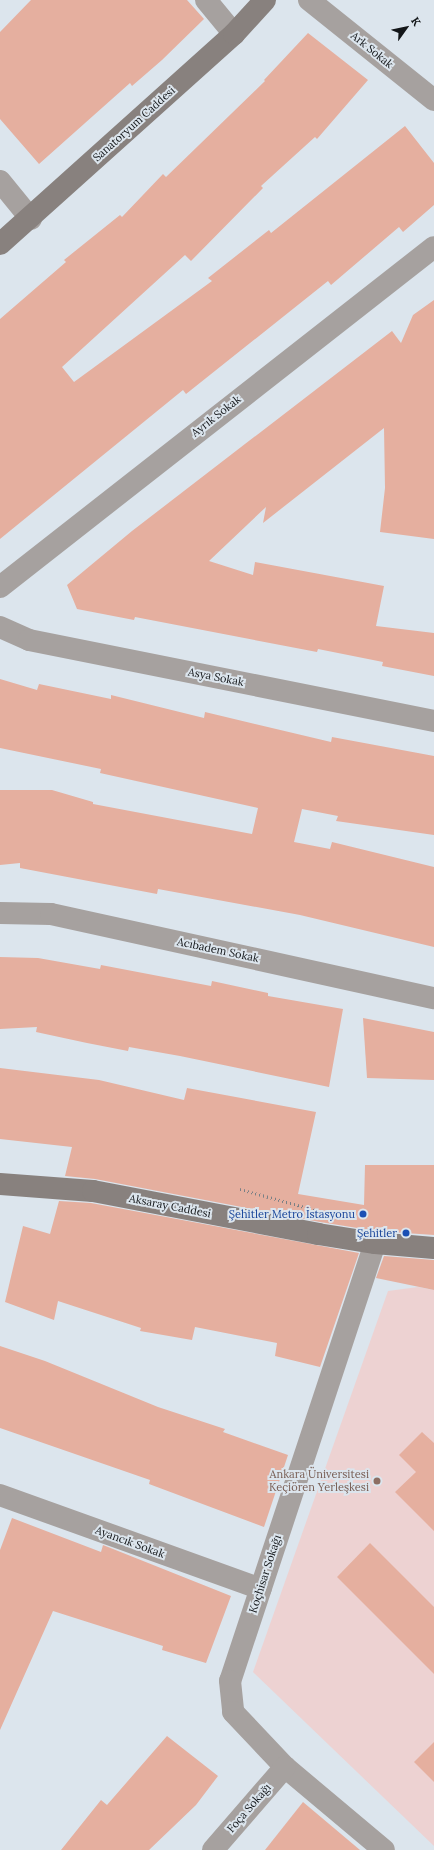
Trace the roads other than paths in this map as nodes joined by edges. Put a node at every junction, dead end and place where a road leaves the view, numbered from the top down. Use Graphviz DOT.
graph roads {
  1 [pos="206,0"];
  2 [pos="264,0"];
  3 [pos="309,0"];
  4 [pos="234,34"];
  5 [pos="434,100"];
  6 [pos="0,181"];
  7 [pos="30,219"];
  8 [pos="0,244"];
  9 [pos="434,247"];
  10 [pos="0,587"];
  11 [pos="0,628"];
  12 [pos="434,721"];
  13 [pos="0,913"];
  14 [pos="434,998"];
  15 [pos="0,1184"];
  16 [pos="375,1243"];
  17 [pos="434,1248"];
  18 [pos="0,1495"];
  19 [pos="260,1589"];
  20 [pos="285,1767"];
  21 [pos="214,1850"];
  22 [pos="384,1850"];
  1 -- 4 [label="street"];
  2 -- 4 [label="street, Sanatoryum Caddesi"];
  3 -- 5 [label="street, Ark Sokak"];
  4 -- 7 [label="street, Sanatoryum Caddesi"];
  6 -- 7 [label="street"];
  7 -- 8 [label="street, Sanatoryum Caddesi"];
  9 -- 10 [label="street, Ayrık Sokak"];
  11 -- 12 [label="street, Asya Sokak"];
  13 -- 14 [label="street, Acıbadem Sokak"];
  15 -- 16 [label="street, Aksaray Caddesi"];
  16 -- 17 [label="street, Aksaray Caddesi"];
  16 -- 19 [label="street, Koçhisar Sokağı"];
  18 -- 19 [label="street, Ayancık Sokak"];
  19 -- 20 [label="street, Koçhisar Sokağı"];
  20 -- 21 [label="street, Foça Sokağı"];
  20 -- 22 [label="street, Koçhisar Sokağı"];
}
